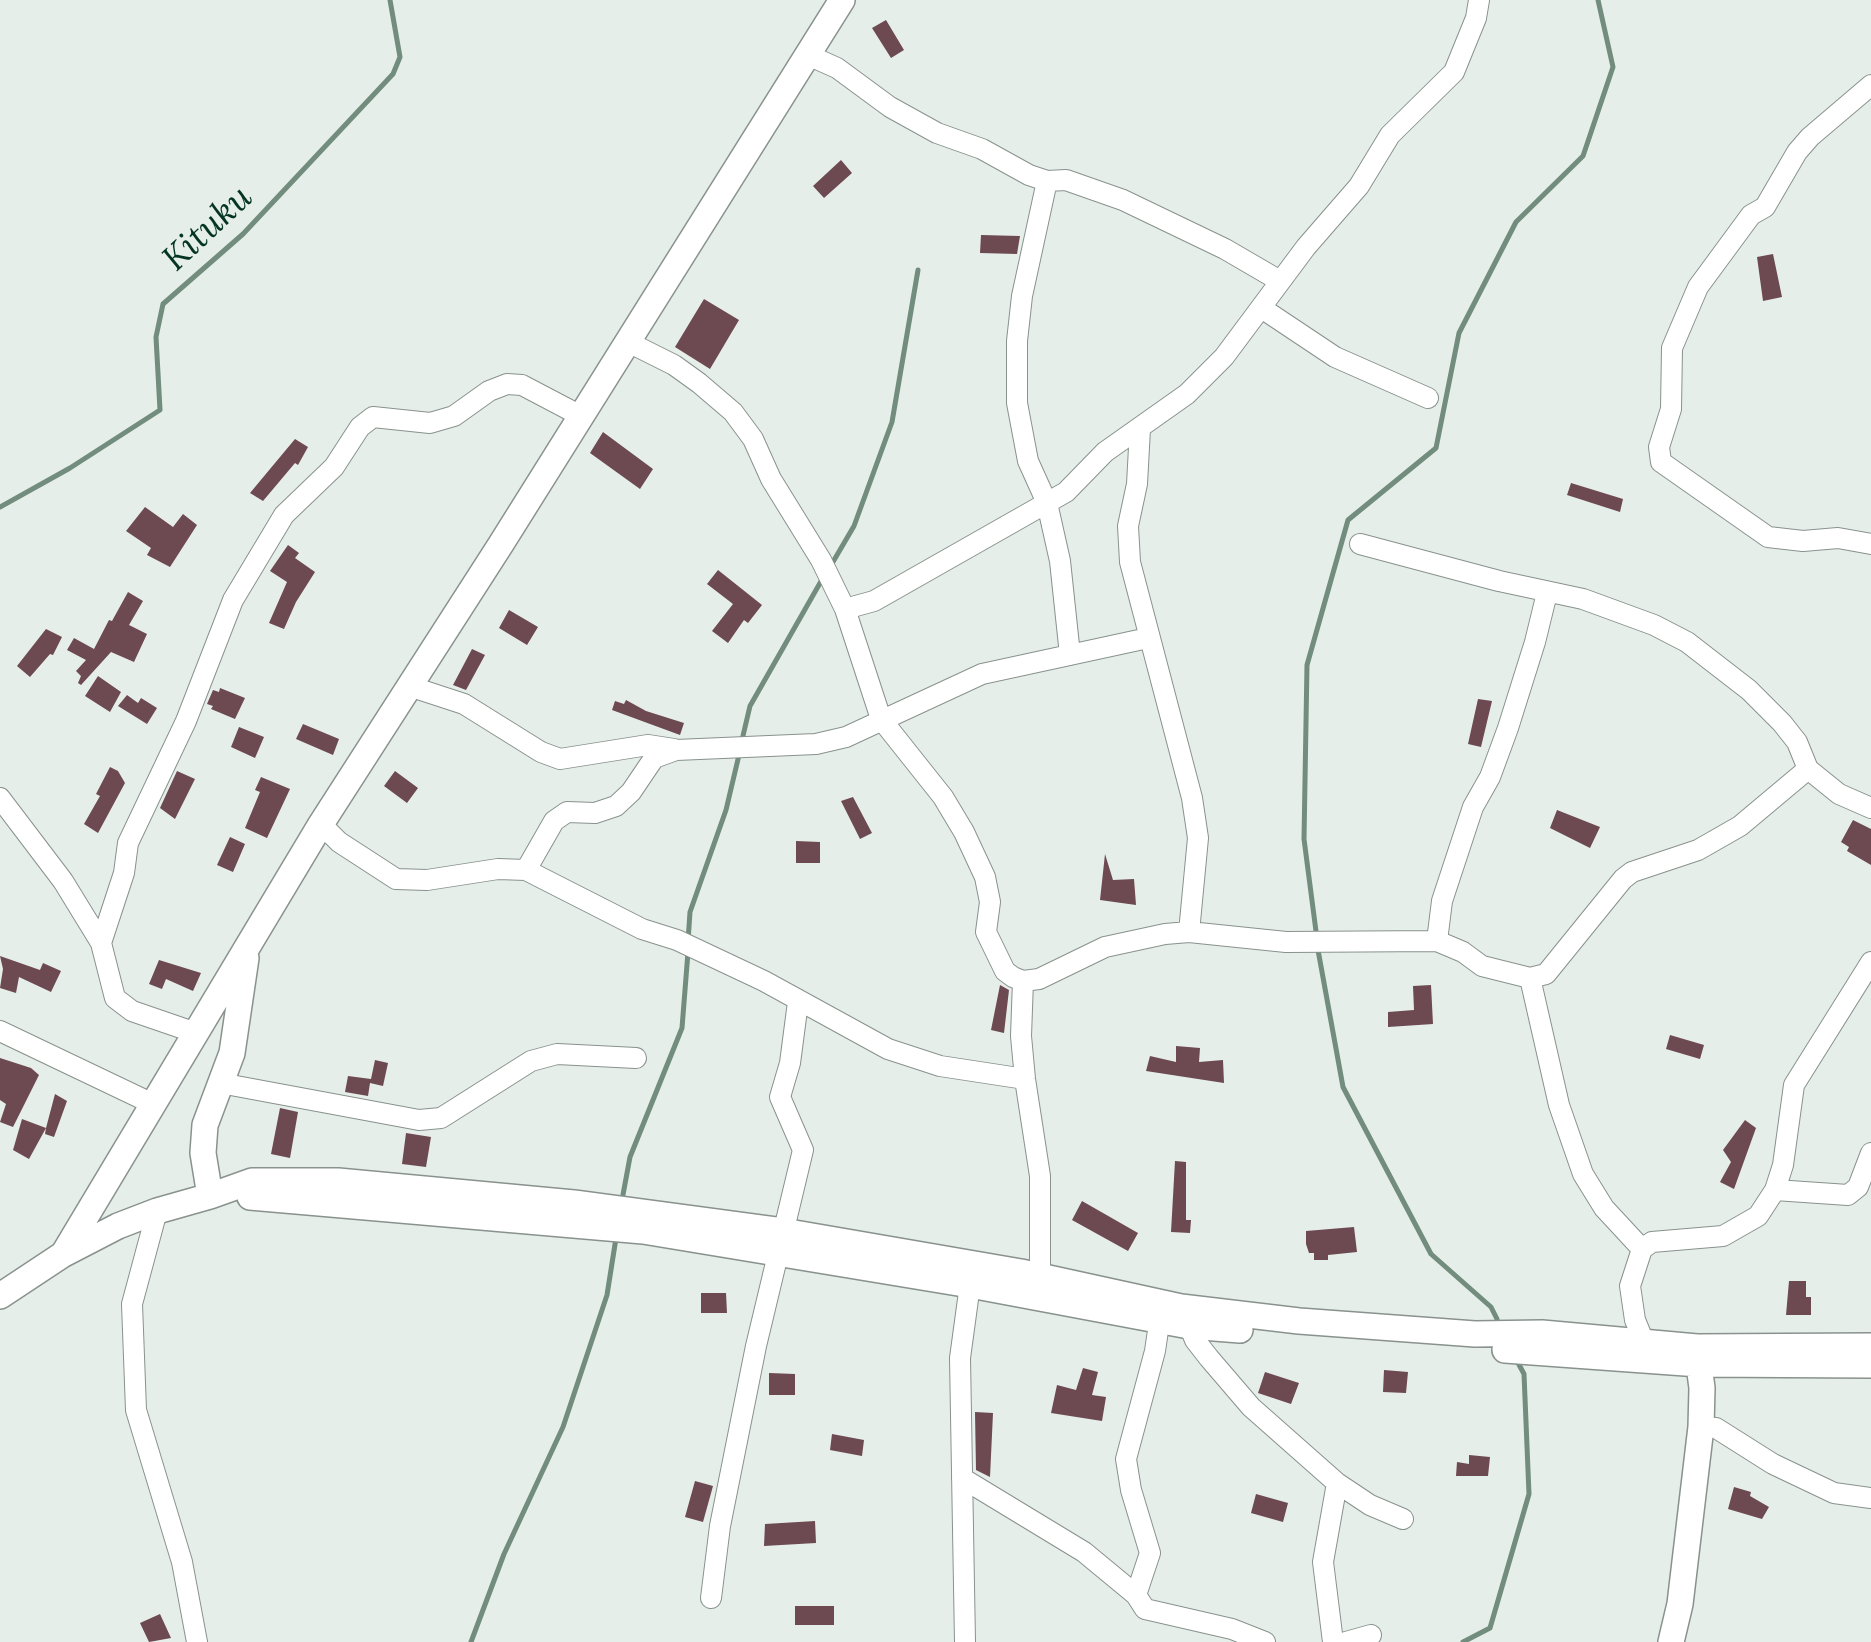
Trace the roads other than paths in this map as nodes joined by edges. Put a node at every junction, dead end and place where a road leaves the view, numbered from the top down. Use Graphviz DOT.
graph roads {
  1 [pos="842,0"];
  2 [pos="1479,0"];
  3 [pos="808,54"];
  4 [pos="1871,85"];
  5 [pos="1046,181"];
  6 [pos="1280,281"];
  7 [pos="1263,309"];
  8 [pos="628,342"];
  9 [pos="1428,398"];
  10 [pos="581,416"];
  11 [pos="1140,430"];
  12 [pos="1047,503"];
  13 [pos="1360,544"];
  14 [pos="1871,544"];
  15 [pos="1546,593"];
  16 [pos="845,609"];
  17 [pos="1148,638"];
  18 [pos="1070,655"];
  19 [pos="409,686"];
  20 [pos="881,719"];
  21 [pos="676,750"];
  22 [pos="1808,770"];
  23 [pos="0,798"];
  24 [pos="1871,808"];
  25 [pos="321,824"];
  26 [pos="526,870"];
  27 [pos="1188,932"];
  28 [pos="1437,942"];
  29 [pos="248,943"];
  30 [pos="101,944"];
  31 [pos="1871,962"];
  32 [pos="1530,978"];
  33 [pos="1024,981"];
  34 [pos="798,1002"];
  35 [pos="0,1031"];
  36 [pos="196,1033"];
  37 [pos="636,1058"];
  38 [pos="1025,1078"];
  39 [pos="220,1082"];
  40 [pos="154,1104"];
  41 [pos="1871,1153"];
  42 [pos="1774,1190"];
  43 [pos="210,1196"];
  44 [pos="156,1211"];
  45 [pos="780,1243"];
  46 [pos="1642,1249"];
  47 [pos="62,1255"];
  48 [pos="972,1276"];
  49 [pos="1040,1277"];
  50 [pos="0,1296"];
  51 [pos="1173,1313"];
  52 [pos="1644,1342"];
  53 [pos="1871,1346"];
  54 [pos="1698,1356"];
  55 [pos="1871,1366"];
  56 [pos="1700,1427"];
  57 [pos="962,1478"];
  58 [pos="1337,1484"];
  59 [pos="1871,1498"];
  60 [pos="1403,1519"];
  61 [pos="1136,1595"];
  62 [pos="711,1598"];
  63 [pos="1370,1635"];
  64 [pos="197,1642"];
  65 [pos="965,1642"];
  66 [pos="1265,1642"];
  67 [pos="1334,1642"];
  68 [pos="1346,1642"];
  69 [pos="1670,1642"];
  1 -- 3 [label="street"];
  2 -- 6 [label="street"];
  3 -- 5 [label="street"];
  3 -- 8 [label="street"];
  4 -- 14 [label="street"];
  5 -- 6 [label="street"];
  5 -- 12 [label="street"];
  6 -- 7 [label="street"];
  7 -- 9 [label="street"];
  7 -- 11 [label="street"];
  8 -- 10 [label="street"];
  8 -- 16 [label="street"];
  10 -- 19 [label="street"];
  10 -- 30 [label="street"];
  11 -- 12 [label="street"];
  11 -- 17 [label="street"];
  12 -- 16 [label="street"];
  12 -- 18 [label="street"];
  13 -- 15 [label="street"];
  15 -- 22 [label="street"];
  15 -- 28 [label="street"];
  16 -- 20 [label="street"];
  17 -- 18 [label="street"];
  17 -- 27 [label="street"];
  18 -- 20 [label="street"];
  19 -- 21 [label="street"];
  19 -- 25 [label="street"];
  20 -- 21 [label="street"];
  20 -- 33 [label="street"];
  21 -- 26 [label="street"];
  22 -- 24 [label="street"];
  22 -- 32 [label="street"];
  23 -- 30 [label="street"];
  25 -- 26 [label="street"];
  25 -- 29 [label="street"];
  26 -- 34 [label="street"];
  27 -- 28 [label="street"];
  27 -- 33 [label="street"];
  28 -- 32 [label="street"];
  29 -- 36 [label="street"];
  29 -- 39 [label="street"];
  30 -- 36 [label="street"];
  31 -- 42 [label="street"];
  32 -- 46 [label="street"];
  33 -- 38 [label="street"];
  34 -- 38 [label="street"];
  34 -- 45 [label="street"];
  35 -- 40 [label="street"];
  36 -- 40 [label="street"];
  37 -- 39 [label="street"];
  38 -- 49 [label="street"];
  39 -- 43 [label="street"];
  40 -- 47 [label="street"];
  41 -- 42 [label="street"];
  42 -- 46 [label="street"];
  43 -- 44 [label="street"];
  43 -- 45 [label="street"];
  44 -- 47 [label="street"];
  44 -- 64 [label="street"];
  45 -- 48 [label="street"];
  45 -- 62 [label="street"];
  46 -- 52 [label="street"];
  47 -- 50 [label="street"];
  48 -- 49 [label="street"];
  48 -- 51 [label="street"];
  48 -- 57 [label="street"];
  49 -- 51 [label="street"];
  51 -- 52 [label="street"];
  51 -- 54 [label="street"];
  51 -- 58 [label="street"];
  51 -- 61 [label="street"];
  52 -- 54 [label="street"];
  53 -- 54 [label="street"];
  54 -- 55 [label="street"];
  54 -- 56 [label="street"];
  56 -- 59 [label="street"];
  56 -- 69 [label="street"];
  57 -- 61 [label="street"];
  57 -- 65 [label="street"];
  58 -- 60 [label="street"];
  58 -- 67 [label="street"];
  61 -- 66 [label="street"];
  63 -- 68 [label="street"];
}
